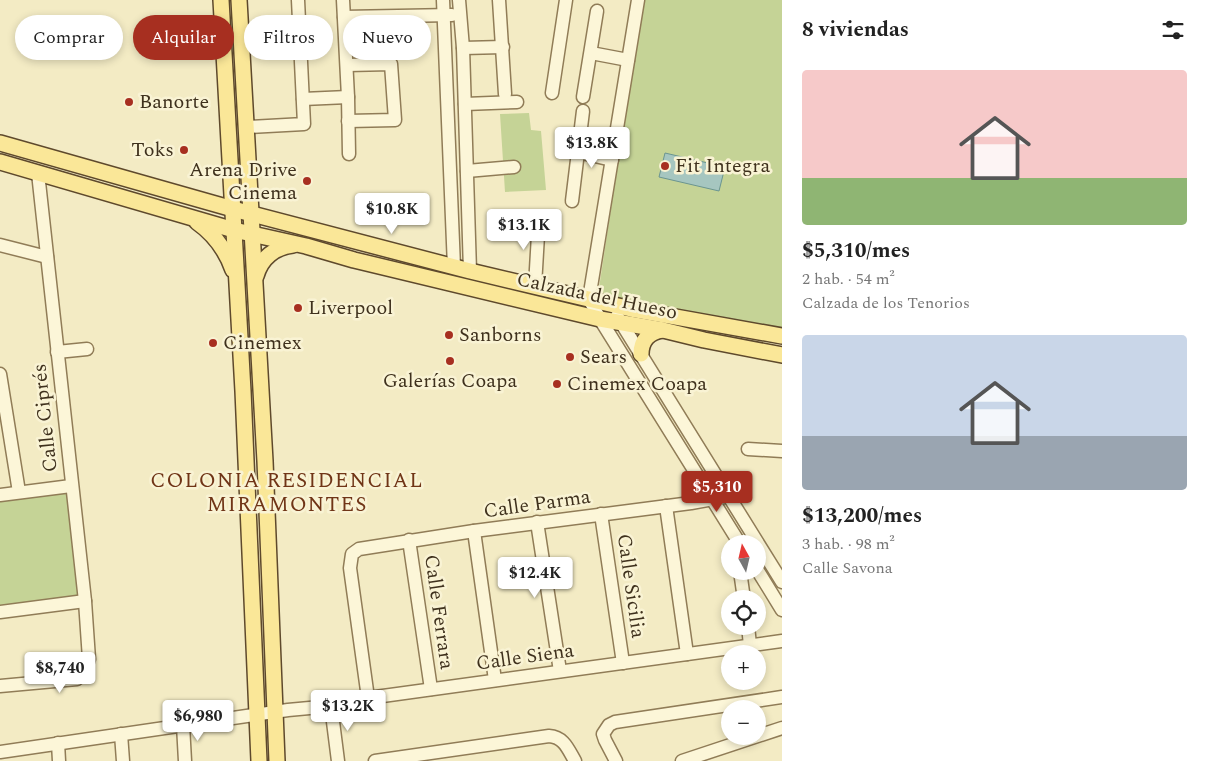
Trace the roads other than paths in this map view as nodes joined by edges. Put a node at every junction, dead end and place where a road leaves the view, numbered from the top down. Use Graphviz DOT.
graph roads {
  1 [pos="222,0"];
  2 [pos="240,0"];
  3 [pos="298,0"];
  4 [pos="343,0"];
  5 [pos="443,0"];
  6 [pos="459,0"];
  7 [pos="499,0"];
  8 [pos="566,0"];
  9 [pos="638,0"];
  10 [pos="597,11"];
  11 [pos="344,15"];
  12 [pos="431,15"];
  13 [pos="444,15"];
  14 [pos="460,15"];
  15 [pos="503,46"];
  16 [pos="463,48"];
  17 [pos="591,53"];
  18 [pos="347,60"];
  19 [pos="628,60"];
  20 [pos="347,65"];
  21 [pos="505,94"];
  22 [pos="552,94"];
  23 [pos="348,96"];
  24 [pos="583,97"];
  25 [pos="303,99"];
  26 [pos="517,102"];
  27 [pos="465,104"];
  28 [pos="583,111"];
  29 [pos="348,121"];
  30 [pos="248,127"];
  31 [pos="0,143"];
  32 [pos="450,145"];
  33 [pos="466,145"];
  34 [pos="578,152"];
  35 [pos="349,154"];
  36 [pos="612,160"];
  37 [pos="0,162"];
  38 [pos="514,168"];
  39 [pos="467,171"];
  40 [pos="38,173"];
  41 [pos="572,200"];
  42 [pos="233,209"];
  43 [pos="252,214"];
  44 [pos="189,217"];
  45 [pos="540,218"];
  46 [pos="234,230"];
  47 [pos="252,235"];
  48 [pos="0,245"];
  49 [pos="306,246"];
  50 [pos="47,258"];
  51 [pos="454,267"];
  52 [pos="470,271"];
  53 [pos="255,282"];
  54 [pos="535,286"];
  55 [pos="237,292"];
  56 [pos="590,299"];
  57 [pos="610,304"];
  58 [pos="600,319"];
  59 [pos="622,323"];
  60 [pos="664,330"];
  61 [pos="782,336"];
  62 [pos="87,349"];
  63 [pos="57,352"];
  64 [pos="641,354"];
  65 [pos="782,354"];
  66 [pos="0,374"];
  67 [pos="748,448"];
  68 [pos="782,451"];
  69 [pos="71,486"];
  70 [pos="19,492"];
  71 [pos="0,495"];
  72 [pos="730,496"];
  73 [pos="712,500"];
  74 [pos="666,506"];
  75 [pos="602,514"];
  76 [pos="742,516"];
  77 [pos="538,522"];
  78 [pos="729,526"];
  79 [pos="474,531"];
  80 [pos="734,535"];
  81 [pos="409,540"];
  82 [pos="764,580"];
  83 [pos="782,582"];
  84 [pos="85,601"];
  85 [pos="782,610"];
  86 [pos="0,612"];
  87 [pos="749,635"];
  88 [pos="782,641"];
  89 [pos="750,645"];
  90 [pos="721,649"];
  91 [pos="687,654"];
  92 [pos="623,663"];
  93 [pos="560,671"];
  94 [pos="495,680"];
  95 [pos="0,686"];
  96 [pos="431,689"];
  97 [pos="782,697"];
  98 [pos="368,698"];
  99 [pos="331,706"];
  100 [pos="274,712"];
  101 [pos="257,714"];
  102 [pos="183,725"];
  103 [pos="782,728"];
  104 [pos="122,734"];
  105 [pos="58,743"];
  106 [pos="0,752"];
  107 [pos="414,758"];
  108 [pos="59,761"];
  109 [pos="123,761"];
  110 [pos="185,761"];
  111 [pos="260,761"];
  112 [pos="277,761"];
  113 [pos="338,761"];
  114 [pos="375,761"];
  115 [pos="575,761"];
  116 [pos="616,761"];
  117 [pos="682,761"];
  1 -- 42 [label="main road"];
  2 -- 30 [label="main road"];
  3 -- 25 [label="street"];
  4 -- 11 [label="street"];
  5 -- 13 [label="street"];
  6 -- 14 [label="street"];
  7 -- 15 [label="street"];
  8 -- 22 [label="street"];
  9 -- 19 [label="street"];
  10 -- 17 [label="street"];
  12 -- 13 [label="street"];
  13 -- 14 [label="street"];
  13 -- 32 [label="street"];
  14 -- 16 [label="street"];
  15 -- 16 [label="street"];
  15 -- 21 [label="street"];
  16 -- 27 [label="street"];
  17 -- 19 [label="street"];
  17 -- 24 [label="street"];
  18 -- 20 [label="street"];
  19 -- 36 [label="street"];
  20 -- 23 [label="street"];
  20 -- 29 [label="street"];
  23 -- 25 [label="street"];
  23 -- 29 [label="street"];
  25 -- 30 [label="street"];
  26 -- 27 [label="street"];
  27 -- 33 [label="street"];
  28 -- 34 [label="street"];
  29 -- 35 [label="street"];
  30 -- 43 [label="main road"];
  31 -- 42 [label="main road, Calzada del Hueso"];
  32 -- 33 [label="street"];
  32 -- 51 [label="street"];
  33 -- 39 [label="street"];
  34 -- 36 [label="street"];
  34 -- 41 [label="street"];
  36 -- 56 [label="street"];
  37 -- 40 [label="main road, Calzada del Hueso"];
  38 -- 39 [label="street"];
  39 -- 52 [label="street"];
  40 -- 44 [label="main road, Calzada del Hueso"];
  40 -- 50 [label="street, Calle Ciprés"];
  42 -- 43 [label="main road, Calzada del Hueso"];
  42 -- 46 [label="main road"];
  43 -- 47 [label="main road"];
  43 -- 51 [label="main road, Calzada del Hueso"];
  44 -- 46 [label="main road, Calzada del Hueso"];
  44 -- 55 [label="main road"];
  45 -- 54 [label="street"];
  46 -- 47 [label="main road, Calzada del Hueso"];
  46 -- 55 [label="main road"];
  47 -- 49 [label="main road, Calzada del Hueso"];
  47 -- 53 [label="main road"];
  48 -- 50 [label="street"];
  49 -- 53 [label="main road"];
  49 -- 58 [label="main road, Calzada del Hueso"];
  50 -- 63 [label="street, Calle Ciprés"];
  51 -- 52 [label="main road, Calzada del Hueso"];
  52 -- 54 [label="main road, Calzada del Hueso"];
  53 -- 100 [label="main road"];
  54 -- 56 [label="main road, Calzada del Hueso"];
  55 -- 101 [label="main road"];
  56 -- 57 [label="main road, Calzada del Hueso"];
  56 -- 58 [label="street"];
  57 -- 59 [label="street"];
  57 -- 61 [label="main road, Calzada del Hueso"];
  58 -- 59 [label="main road, Calzada del Hueso"];
  58 -- 73 [label="street"];
  59 -- 60 [label="main road, Calzada del Hueso"];
  59 -- 64 [label="street"];
  60 -- 64 [label="main road"];
  60 -- 65 [label="main road, Calzada del Hueso"];
  62 -- 63 [label="street"];
  63 -- 69 [label="street, Calle Ciprés"];
  64 -- 72 [label="street"];
  66 -- 70 [label="street"];
  67 -- 68 [label="street"];
  69 -- 70 [label="street"];
  69 -- 84 [label="street, Calle Ciprés"];
  70 -- 71 [label="street"];
  72 -- 73 [label="street, Calle Parma"];
  72 -- 76 [label="street"];
  73 -- 74 [label="street, Calle Parma"];
  73 -- 78 [label="street"];
  74 -- 75 [label="street, Calle Parma"];
  74 -- 91 [label="street"];
  75 -- 77 [label="street, Calle Parma"];
  75 -- 92 [label="street, Calle Sicilia"];
  76 -- 78 [label="street"];
  76 -- 83 [label="street"];
  77 -- 79 [label="street, Calle Parma"];
  77 -- 93 [label="street"];
  78 -- 80 [label="street"];
  79 -- 81 [label="street, Calle Parma"];
  79 -- 94 [label="street"];
  81 -- 96 [label="street, Calle Ferrara"];
  81 -- 98 [label="street, Calle Parma"];
  82 -- 85 [label="street"];
  84 -- 86 [label="street"];
  84 -- 95 [label="street, Calle Ciprés"];
  87 -- 89 [label="street"];
  88 -- 89 [label="street, Calle Siena"];
  90 -- 91 [label="street, Calle Siena"];
  91 -- 92 [label="street, Calle Siena"];
  92 -- 93 [label="street, Calle Siena"];
  93 -- 94 [label="street, Calle Siena"];
  94 -- 96 [label="street, Calle Siena"];
  96 -- 98 [label="street, Calle Siena"];
  97 -- 116 [label="street"];
  98 -- 99 [label="street, Calle Siena"];
  99 -- 100 [label="street, Calle Siena"];
  99 -- 113 [label="street"];
  100 -- 101 [label="street, Calle Siena"];
  100 -- 112 [label="main road"];
  101 -- 102 [label="street, Calle Siena"];
  101 -- 111 [label="main road"];
  102 -- 104 [label="street, Calle Siena"];
  102 -- 110 [label="street"];
  103 -- 117 [label="street"];
  104 -- 105 [label="street, Calle Siena"];
  104 -- 109 [label="street"];
  105 -- 106 [label="street, Calle Siena"];
  105 -- 108 [label="street"];
  107 -- 114 [label="street"];
  107 -- 115 [label="street"];
}
